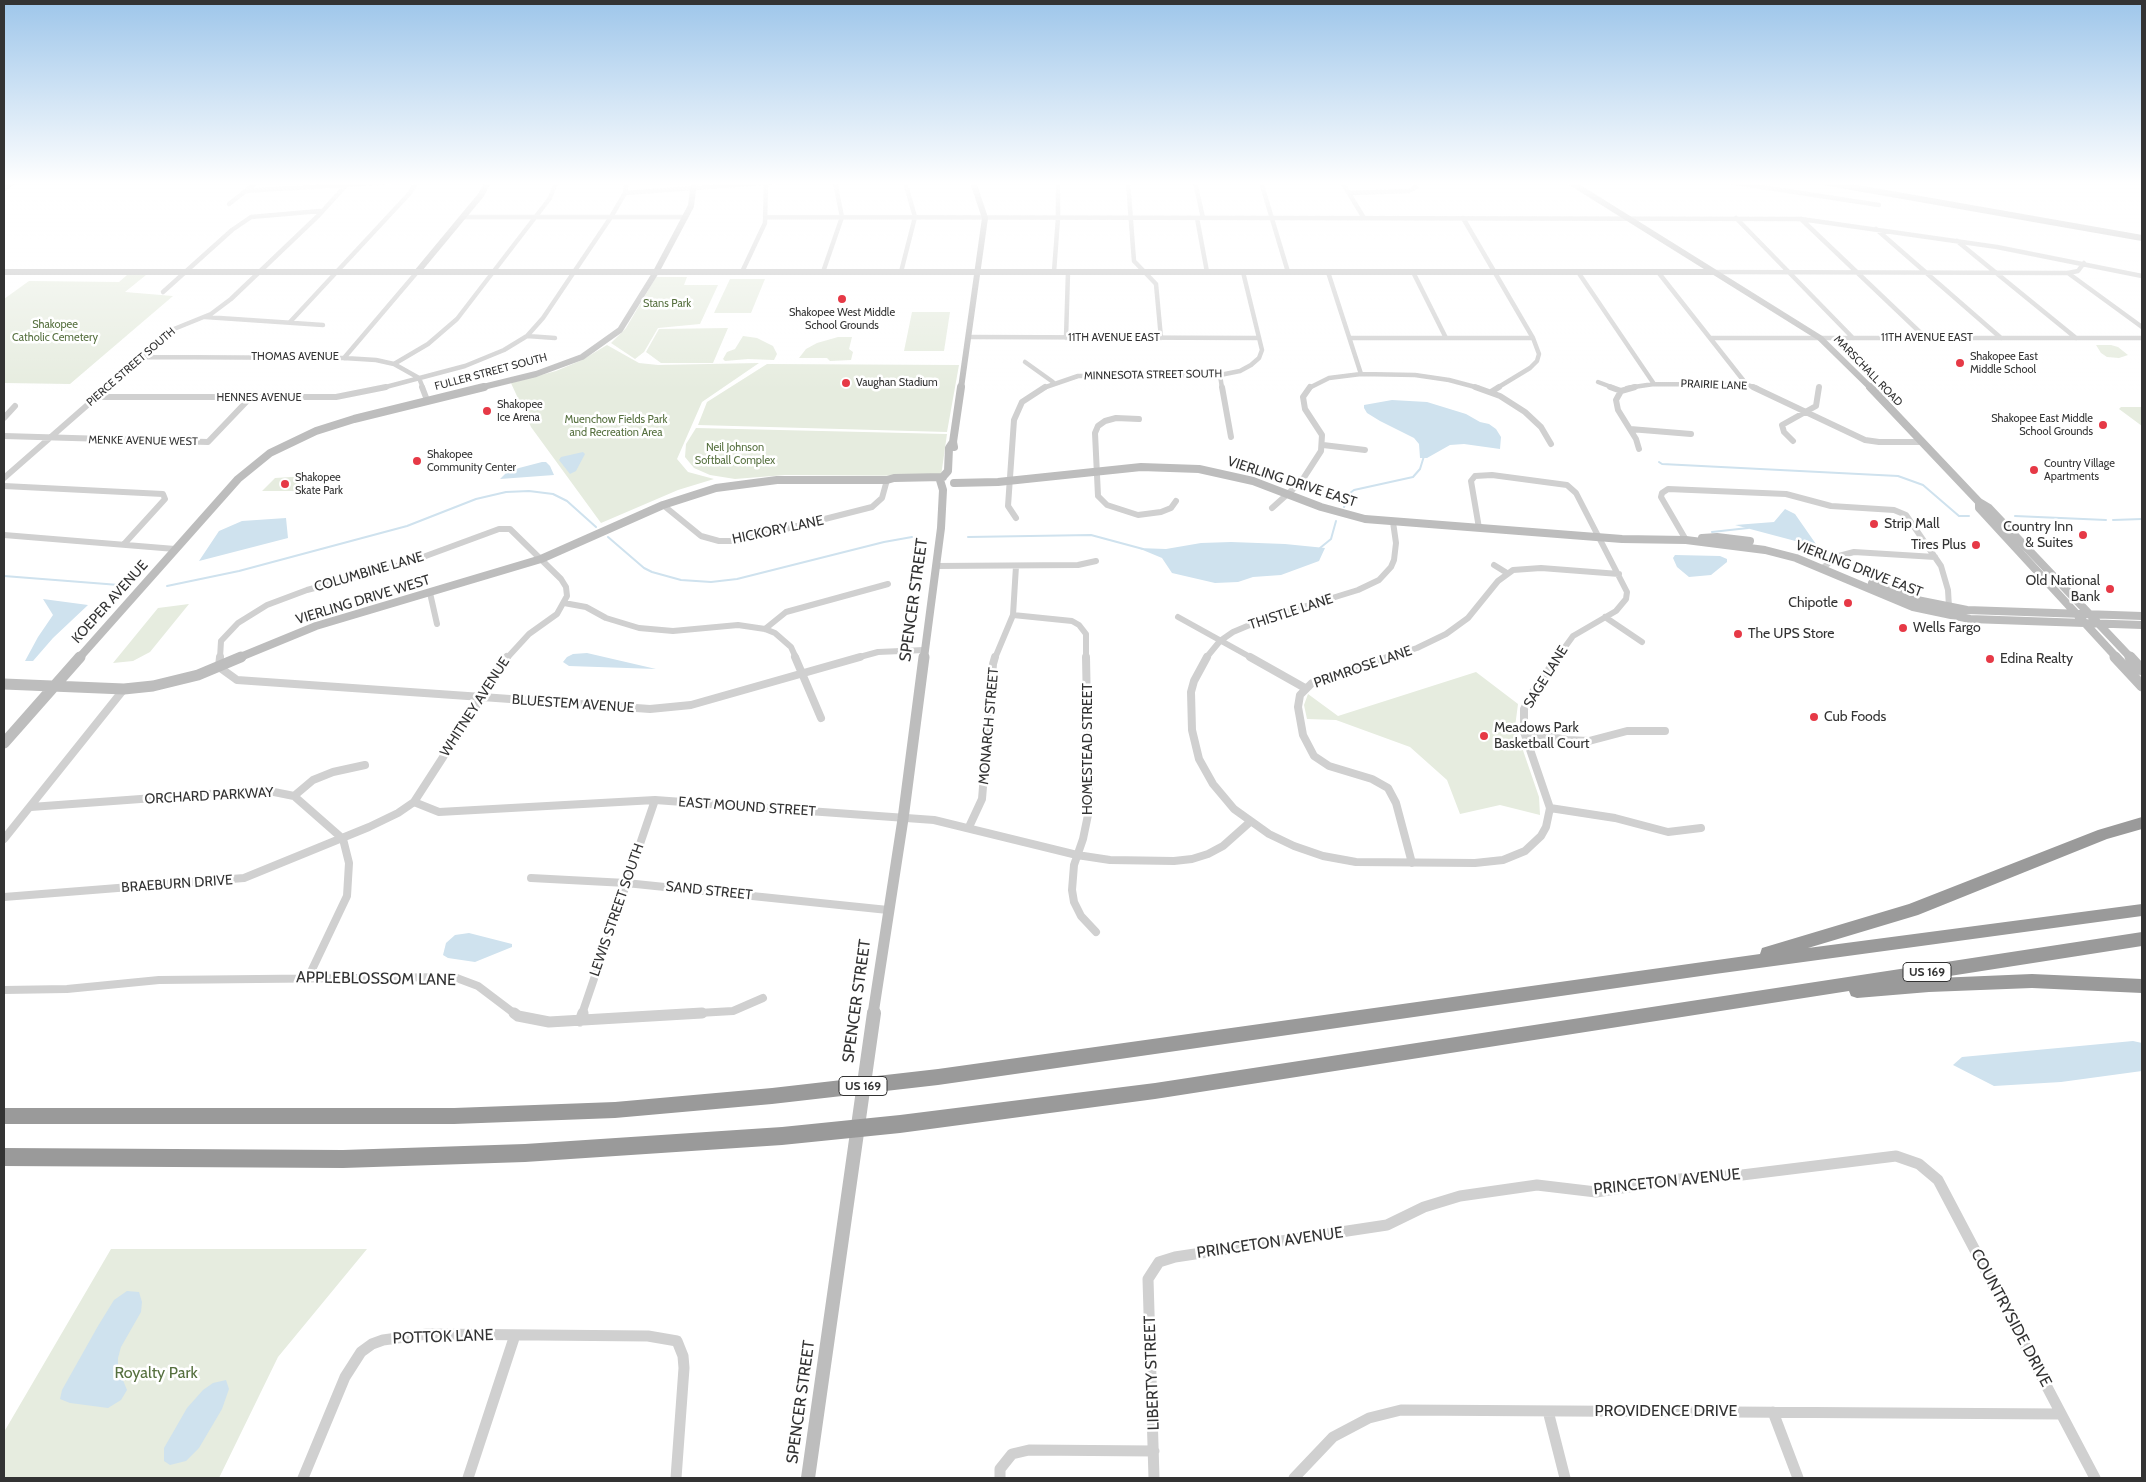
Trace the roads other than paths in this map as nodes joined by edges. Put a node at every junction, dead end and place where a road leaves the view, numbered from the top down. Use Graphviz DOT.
graph roads {
  1 [pos="209,251"];
  2 [pos="281,251"];
  3 [pos="356,251"];
  4 [pos="435,251"];
  5 [pos="510,251"];
  6 [pos="588,251"];
  7 [pos="667,251"];
  8 [pos="751,251"];
  9 [pos="830,251"];
  10 [pos="906,251"];
  11 [pos="981,251"];
  12 [pos="1056,251"];
  13 [pos="1133,251"];
  14 [pos="1204,251"];
  15 [pos="1282,251"];
  16 [pos="1483,251"];
  17 [pos="1680,251"];
  18 [pos="1768,251"];
  19 [pos="1834,251"];
  20 [pos="1902,251"];
  21 [pos="1968,251"];
  22 [pos="2012,251"];
  23 [pos="2084,263"];
  24 [pos="187,271"];
  25 [pos="260,271"];
  26 [pos="337,271"];
  27 [pos="418,271"];
  28 [pos="4,272"];
  29 [pos="494,272"];
  30 [pos="574,272"];
  31 [pos="656,272"];
  32 [pos="742,272"];
  33 [pos="823,272"];
  34 [pos="901,272"];
  35 [pos="978,272"];
  36 [pos="1054,272"];
  37 [pos="1068,272"];
  38 [pos="1144,272"];
  39 [pos="1206,272"];
  40 [pos="1243,272"];
  41 [pos="1288,272"];
  42 [pos="1328,272"];
  43 [pos="1413,272"];
  44 [pos="1495,272"];
  45 [pos="1578,272"];
  46 [pos="1658,272"];
  47 [pos="1714,272"];
  48 [pos="1788,272"];
  49 [pos="1856,272"];
  50 [pos="1926,272"];
  51 [pos="1994,272"];
  52 [pos="2068,273"];
  53 [pos="2142,276"];
  54 [pos="163,292"];
  55 [pos="187,316"];
  56 [pos="203,317"];
  57 [pos="193,320"];
  58 [pos="290,322"];
  59 [pos="323,325"];
  60 [pos="2142,327"];
  61 [pos="527,336"];
  62 [pos="969,337"];
  63 [pos="555,338"];
  64 [pos="1066,338"];
  65 [pos="1161,338"];
  66 [pos="1259,338"];
  67 [pos="1351,338"];
  68 [pos="1446,338"];
  69 [pos="1533,338"];
  70 [pos="1711,338"];
  71 [pos="1820,338"];
  72 [pos="1853,338"];
  73 [pos="1926,338"];
  74 [pos="2001,338"];
  75 [pos="2076,338"];
  76 [pos="2142,338"];
  77 [pos="142,357"];
  78 [pos="344,358"];
  79 [pos="1025,362"];
  80 [pos="394,364"];
  81 [pos="1220,374"];
  82 [pos="1362,374"];
  83 [pos="418,378"];
  84 [pos="1053,382"];
  85 [pos="1598,382"];
  86 [pos="1654,384"];
  87 [pos="1747,385"];
  88 [pos="1819,386"];
  89 [pos="1621,391"];
  90 [pos="1491,392"];
  91 [pos="96,397"];
  92 [pos="249,398"];
  93 [pos="427,400"];
  94 [pos="15,406"];
  95 [pos="1807,412"];
  96 [pos="4,418"];
  97 [pos="1139,419"];
  98 [pos="1630,429"];
  99 [pos="1691,434"];
  100 [pos="4,436"];
  101 [pos="1230,437"];
  102 [pos="48,439"];
  103 [pos="1793,441"];
  104 [pos="953,442"];
  105 [pos="1922,442"];
  106 [pos="1551,444"];
  107 [pos="1323,445"];
  108 [pos="1365,450"];
  109 [pos="1639,450"];
  110 [pos="1097,472"];
  111 [pos="4,478"];
  112 [pos="238,479"];
  113 [pos="887,480"];
  114 [pos="942,480"];
  115 [pos="1010,480"];
  116 [pos="955,481"];
  117 [pos="4,486"];
  118 [pos="1288,494"];
  119 [pos="1176,501"];
  120 [pos="1979,502"];
  121 [pos="663,505"];
  122 [pos="1272,508"];
  123 [pos="1016,518"];
  124 [pos="1393,522"];
  125 [pos="941,528"];
  126 [pos="1480,528"];
  127 [pos="4,535"];
  128 [pos="1599,537"];
  129 [pos="1686,540"];
  130 [pos="125,543"];
  131 [pos="176,549"];
  132 [pos="1936,557"];
  133 [pos="541,559"];
  134 [pos="1096,561"];
  135 [pos="1494,565"];
  136 [pos="936,566"];
  137 [pos="1016,566"];
  138 [pos="1824,567"];
  139 [pos="1507,573"];
  140 [pos="1619,574"];
  141 [pos="888,584"];
  142 [pos="430,593"];
  143 [pos="564,603"];
  144 [pos="1951,612"];
  145 [pos="2075,613"];
  146 [pos="2089,613"];
  147 [pos="1014,615"];
  148 [pos="1606,616"];
  149 [pos="2142,616"];
  150 [pos="1178,617"];
  151 [pos="2084,622"];
  152 [pos="2098,623"];
  153 [pos="437,624"];
  154 [pos="2142,625"];
  155 [pos="765,628"];
  156 [pos="1220,641"];
  157 [pos="1642,642"];
  158 [pos="924,650"];
  159 [pos="219,667"];
  160 [pos="2142,670"];
  161 [pos="802,673"];
  162 [pos="4,684"];
  163 [pos="54,686"];
  164 [pos="2142,686"];
  165 [pos="1305,688"];
  166 [pos="124,689"];
  167 [pos="482,697"];
  168 [pos="821,718"];
  169 [pos="1665,731"];
  170 [pos="1524,732"];
  171 [pos="4,743"];
  172 [pos="365,765"];
  173 [pos="294,796"];
  174 [pos="655,800"];
  175 [pos="414,802"];
  176 [pos="30,807"];
  177 [pos="1550,808"];
  178 [pos="903,819"];
  179 [pos="1250,822"];
  180 [pos="2142,823"];
  181 [pos="969,827"];
  182 [pos="1701,828"];
  183 [pos="343,838"];
  184 [pos="4,839"];
  185 [pos="1077,855"];
  186 [pos="1412,863"];
  187 [pos="531,878"];
  188 [pos="626,883"];
  189 [pos="4,897"];
  190 [pos="888,910"];
  191 [pos="2142,910"];
  192 [pos="1096,932"];
  193 [pos="2142,939"];
  194 [pos="1714,967"];
  195 [pos="308,978"];
  196 [pos="2142,986"];
  197 [pos="4,990"];
  198 [pos="763,998"];
  199 [pos="1712,1005"];
  200 [pos="580,1020"];
  201 [pos="4,1116"];
  202 [pos="4,1157"];
  203 [pos="1919,1164"];
  204 [pos="1155,1269"];
  205 [pos="516,1335"];
  206 [pos="1548,1410"];
  207 [pos="1773,1412"];
  208 [pos="2061,1414"];
  209 [pos="1154,1451"];
  210 [pos="303,1478"];
  211 [pos="468,1478"];
  212 [pos="676,1478"];
  213 [pos="808,1478"];
  214 [pos="1000,1478"];
  215 [pos="1154,1478"];
  216 [pos="1294,1478"];
  217 [pos="1565,1478"];
  218 [pos="1798,1478"];
  219 [pos="2095,1478"];
  1 -- 24 [label="street"];
  2 -- 25 [label="street, PIERCE STREET SOUTH"];
  3 -- 26 [label="street"];
  4 -- 27 [label="street"];
  5 -- 29 [label="street"];
  6 -- 30 [label="street, HENNES AVENUE"];
  7 -- 31 [label="street, FULLER STREET SOUTH"];
  8 -- 32 [label="street"];
  9 -- 33 [label="street"];
  10 -- 34 [label="street"];
  11 -- 35 [label="street, SPENCER STREET"];
  12 -- 36 [label="street"];
  13 -- 38 [label="street"];
  14 -- 39 [label="street"];
  15 -- 41 [label="street"];
  16 -- 44 [label="street"];
  17 -- 47 [label="street, MARSCHALL ROAD"];
  18 -- 48 [label="street"];
  19 -- 49 [label="street"];
  20 -- 50 [label="street"];
  21 -- 51 [label="street"];
  22 -- 23 [label="street"];
  23 -- 52 [label="street"];
  23 -- 53 [label="street"];
  24 -- 25 [label="street"];
  24 -- 28 [label="street"];
  24 -- 54 [label="street"];
  25 -- 26 [label="street"];
  25 -- 56 [label="street, PIERCE STREET SOUTH"];
  26 -- 27 [label="street"];
  26 -- 58 [label="street"];
  27 -- 29 [label="street"];
  27 -- 78 [label="street"];
  29 -- 30 [label="street"];
  29 -- 80 [label="street"];
  30 -- 31 [label="street"];
  30 -- 61 [label="street, HENNES AVENUE"];
  31 -- 32 [label="street"];
  31 -- 93 [label="street, FULLER STREET SOUTH"];
  32 -- 33 [label="street"];
  33 -- 34 [label="street"];
  34 -- 35 [label="street"];
  35 -- 36 [label="street"];
  35 -- 62 [label="street, SPENCER STREET"];
  36 -- 37 [label="street"];
  37 -- 38 [label="street"];
  37 -- 64 [label="street"];
  38 -- 39 [label="street"];
  38 -- 65 [label="street"];
  39 -- 40 [label="street"];
  40 -- 41 [label="street"];
  40 -- 66 [label="street, MINNESOTA STREET SOUTH"];
  41 -- 42 [label="street"];
  42 -- 43 [label="street"];
  42 -- 67 [label="street"];
  43 -- 44 [label="street"];
  43 -- 68 [label="street"];
  44 -- 45 [label="street"];
  44 -- 69 [label="street"];
  45 -- 46 [label="street"];
  45 -- 86 [label="street"];
  46 -- 47 [label="street"];
  46 -- 70 [label="street"];
  47 -- 48 [label="street"];
  47 -- 71 [label="street, MARSCHALL ROAD"];
  48 -- 49 [label="street"];
  48 -- 72 [label="street"];
  49 -- 50 [label="street"];
  49 -- 73 [label="street"];
  50 -- 51 [label="street"];
  50 -- 74 [label="street"];
  51 -- 52 [label="street"];
  51 -- 75 [label="street"];
  52 -- 60 [label="street"];
  55 -- 57 [label="street"];
  56 -- 57 [label="street, PIERCE STREET SOUTH"];
  56 -- 58 [label="street"];
  57 -- 77 [label="street, PIERCE STREET SOUTH"];
  58 -- 59 [label="street"];
  61 -- 63 [label="street"];
  61 -- 83 [label="street, HENNES AVENUE"];
  62 -- 64 [label="street, 11TH AVENUE EAST"];
  62 -- 104 [label="street, SPENCER STREET"];
  64 -- 65 [label="street, 11TH AVENUE EAST"];
  65 -- 66 [label="street, 11TH AVENUE EAST"];
  66 -- 81 [label="street, MINNESOTA STREET SOUTH"];
  67 -- 68 [label="street"];
  67 -- 82 [label="street"];
  68 -- 69 [label="street"];
  69 -- 90 [label="street"];
  70 -- 71 [label="street, 11TH AVENUE EAST"];
  70 -- 87 [label="street"];
  71 -- 72 [label="street, 11TH AVENUE EAST"];
  71 -- 105 [label="street, MARSCHALL ROAD"];
  72 -- 73 [label="street, 11TH AVENUE EAST"];
  73 -- 74 [label="street, 11TH AVENUE EAST"];
  74 -- 75 [label="street, 11TH AVENUE EAST"];
  75 -- 76 [label="street, 11TH AVENUE EAST"];
  77 -- 78 [label="street, THOMAS AVENUE"];
  77 -- 91 [label="street, PIERCE STREET SOUTH"];
  78 -- 80 [label="street, THOMAS AVENUE"];
  79 -- 84 [label="street"];
  80 -- 83 [label="street, THOMAS AVENUE"];
  81 -- 84 [label="street, MINNESOTA STREET SOUTH"];
  81 -- 101 [label="street"];
  82 -- 90 [label="street"];
  82 -- 107 [label="street"];
  83 -- 92 [label="street, HENNES AVENUE"];
  83 -- 93 [label="street"];
  84 -- 115 [label="street, MINNESOTA STREET SOUTH"];
  85 -- 89 [label="street"];
  86 -- 87 [label="street, PRAIRIE LANE"];
  86 -- 89 [label="street, PRAIRIE LANE"];
  87 -- 95 [label="street, PRAIRIE LANE"];
  88 -- 95 [label="street"];
  89 -- 98 [label="street"];
  90 -- 106 [label="street"];
  91 -- 92 [label="street, HENNES AVENUE"];
  91 -- 102 [label="street, PIERCE STREET SOUTH"];
  92 -- 102 [label="street, MENKE AVENUE WEST"];
  93 -- 112 [label="street, FULLER STREET SOUTH"];
  94 -- 96 [label="street"];
  95 -- 103 [label="street"];
  95 -- 105 [label="street, PRAIRIE LANE"];
  97 -- 110 [label="street"];
  98 -- 99 [label="street"];
  98 -- 109 [label="street"];
  100 -- 102 [label="street, MENKE AVENUE WEST"];
  102 -- 111 [label="street, PIERCE STREET SOUTH"];
  104 -- 114 [label="street, SPENCER STREET"];
  104 -- 116 [label="street, SPENCER STREET"];
  105 -- 120 [label="street, MARSCHALL ROAD"];
  107 -- 108 [label="street"];
  107 -- 118 [label="street"];
  110 -- 115 [label="street, VIERLING DRIVE EAST"];
  110 -- 118 [label="street, VIERLING DRIVE EAST"];
  110 -- 119 [label="street"];
  112 -- 131 [label="street, KOEPER AVENUE"];
  113 -- 114 [label="street"];
  113 -- 121 [label="street"];
  113 -- 121 [label="street, HICKORY LANE"];
  114 -- 116 [label="street, VIERLING DRIVE EAST"];
  114 -- 125 [label="street, SPENCER STREET"];
  115 -- 116 [label="street, VIERLING DRIVE EAST"];
  115 -- 123 [label="street, MINNESOTA STREET SOUTH"];
  116 -- 125 [label="street, SPENCER STREET"];
  117 -- 130 [label="street"];
  118 -- 122 [label="street"];
  118 -- 124 [label="street, VIERLING DRIVE EAST"];
  120 -- 145 [label="street, MARSCHALL ROAD"];
  120 -- 146 [label="street, MARSCHALL ROAD"];
  121 -- 133 [label="street, VIERLING DRIVE WEST"];
  124 -- 126 [label="street, VIERLING DRIVE EAST"];
  124 -- 156 [label="street, THISTLE LANE"];
  125 -- 136 [label="street, SPENCER STREET"];
  126 -- 128 [label="street, VIERLING DRIVE EAST"];
  126 -- 128 [label="street, SAGE LANE"];
  127 -- 130 [label="street"];
  128 -- 129 [label="street, VIERLING DRIVE EAST"];
  128 -- 140 [label="street, SAGE LANE"];
  129 -- 132 [label="street"];
  129 -- 138 [label="street, VIERLING DRIVE EAST"];
  130 -- 131 [label="street"];
  131 -- 163 [label="street, KOEPER AVENUE"];
  132 -- 138 [label="street"];
  132 -- 144 [label="street"];
  133 -- 142 [label="street, VIERLING DRIVE WEST"];
  133 -- 143 [label="street"];
  133 -- 159 [label="street, COLUMBINE LANE"];
  134 -- 137 [label="street"];
  135 -- 139 [label="street"];
  136 -- 137 [label="street"];
  136 -- 158 [label="street, SPENCER STREET"];
  137 -- 147 [label="street, MONARCH STREET"];
  138 -- 144 [label="street, VIERLING DRIVE EAST"];
  139 -- 140 [label="street"];
  139 -- 165 [label="street, PRIMROSE LANE"];
  140 -- 148 [label="street, SAGE LANE"];
  141 -- 155 [label="street"];
  142 -- 153 [label="street"];
  142 -- 159 [label="street, VIERLING DRIVE WEST"];
  143 -- 155 [label="street"];
  143 -- 167 [label="street, WHITNEY AVENUE"];
  144 -- 145 [label="street"];
  144 -- 151 [label="street, VIERLING DRIVE EAST"];
  145 -- 146 [label="street"];
  145 -- 151 [label="street, MARSCHALL ROAD"];
  146 -- 149 [label="street"];
  146 -- 152 [label="street, MARSCHALL ROAD"];
  147 -- 181 [label="street, MONARCH STREET"];
  147 -- 185 [label="street, HOMESTEAD STREET"];
  148 -- 157 [label="street"];
  148 -- 170 [label="street, SAGE LANE"];
  150 -- 156 [label="street"];
  151 -- 152 [label="street, VIERLING DRIVE EAST"];
  151 -- 164 [label="street, MARSCHALL ROAD"];
  152 -- 154 [label="street, VIERLING DRIVE EAST"];
  152 -- 160 [label="street, MARSCHALL ROAD"];
  155 -- 161 [label="street"];
  156 -- 165 [label="street"];
  156 -- 179 [label="street, THISTLE LANE"];
  158 -- 161 [label="street, BLUESTEM AVENUE"];
  158 -- 178 [label="street, SPENCER STREET"];
  159 -- 166 [label="street, VIERLING DRIVE WEST"];
  159 -- 167 [label="street, BLUESTEM AVENUE"];
  161 -- 167 [label="street, BLUESTEM AVENUE"];
  161 -- 168 [label="street"];
  162 -- 163 [label="street, VIERLING DRIVE WEST"];
  163 -- 166 [label="street, VIERLING DRIVE WEST"];
  163 -- 171 [label="street, KOEPER AVENUE"];
  165 -- 186 [label="street, PRIMROSE LANE"];
  166 -- 176 [label="street"];
  167 -- 175 [label="street, WHITNEY AVENUE"];
  169 -- 170 [label="street"];
  170 -- 177 [label="street, SAGE LANE"];
  172 -- 173 [label="street"];
  173 -- 176 [label="street, ORCHARD PARKWAY"];
  173 -- 183 [label="street, ORCHARD PARKWAY"];
  174 -- 175 [label="street, EAST MOUND STREET"];
  174 -- 178 [label="street, EAST MOUND STREET"];
  174 -- 188 [label="street, LEWIS STREET SOUTH"];
  175 -- 183 [label="street, WHITNEY AVENUE"];
  176 -- 184 [label="street"];
  177 -- 182 [label="street"];
  177 -- 186 [label="street"];
  178 -- 181 [label="street, EAST MOUND STREET"];
  178 -- 190 [label="street, SPENCER STREET"];
  179 -- 185 [label="street, EAST MOUND STREET"];
  179 -- 186 [label="street, THISTLE LANE"];
  180 -- 194 [label="highway"];
  181 -- 185 [label="street, EAST MOUND STREET"];
  183 -- 189 [label="street, BRAEBURN DRIVE"];
  183 -- 195 [label="street"];
  185 -- 192 [label="street, HOMESTEAD STREET"];
  187 -- 188 [label="street, SAND STREET"];
  188 -- 190 [label="street, SAND STREET"];
  188 -- 200 [label="street, LEWIS STREET SOUTH"];
  190 -- 213 [label="street, SPENCER STREET"];
  191 -- 194 [label="highway, US 169"];
  193 -- 199 [label="highway, US 169"];
  194 -- 201 [label="highway, US 169"];
  195 -- 197 [label="street, APPLEBLOSSOM LANE"];
  195 -- 200 [label="street, APPLEBLOSSOM LANE"];
  196 -- 199 [label="highway"];
  198 -- 200 [label="street, APPLEBLOSSOM LANE"];
  199 -- 202 [label="highway, US 169"];
  203 -- 204 [label="street, PRINCETON AVENUE"];
  203 -- 208 [label="street, COUNTRYSIDE DRIVE"];
  204 -- 209 [label="street, LIBERTY STREET"];
  205 -- 210 [label="street, POTTOK LANE"];
  205 -- 211 [label="street"];
  205 -- 212 [label="street, POTTOK LANE"];
  206 -- 207 [label="street, PROVIDENCE DRIVE"];
  206 -- 216 [label="street, PROVIDENCE DRIVE"];
  206 -- 217 [label="street"];
  207 -- 208 [label="street, PROVIDENCE DRIVE"];
  207 -- 218 [label="street"];
  208 -- 219 [label="street, COUNTRYSIDE DRIVE"];
  209 -- 214 [label="street"];
  209 -- 215 [label="street, LIBERTY STREET"];
}
